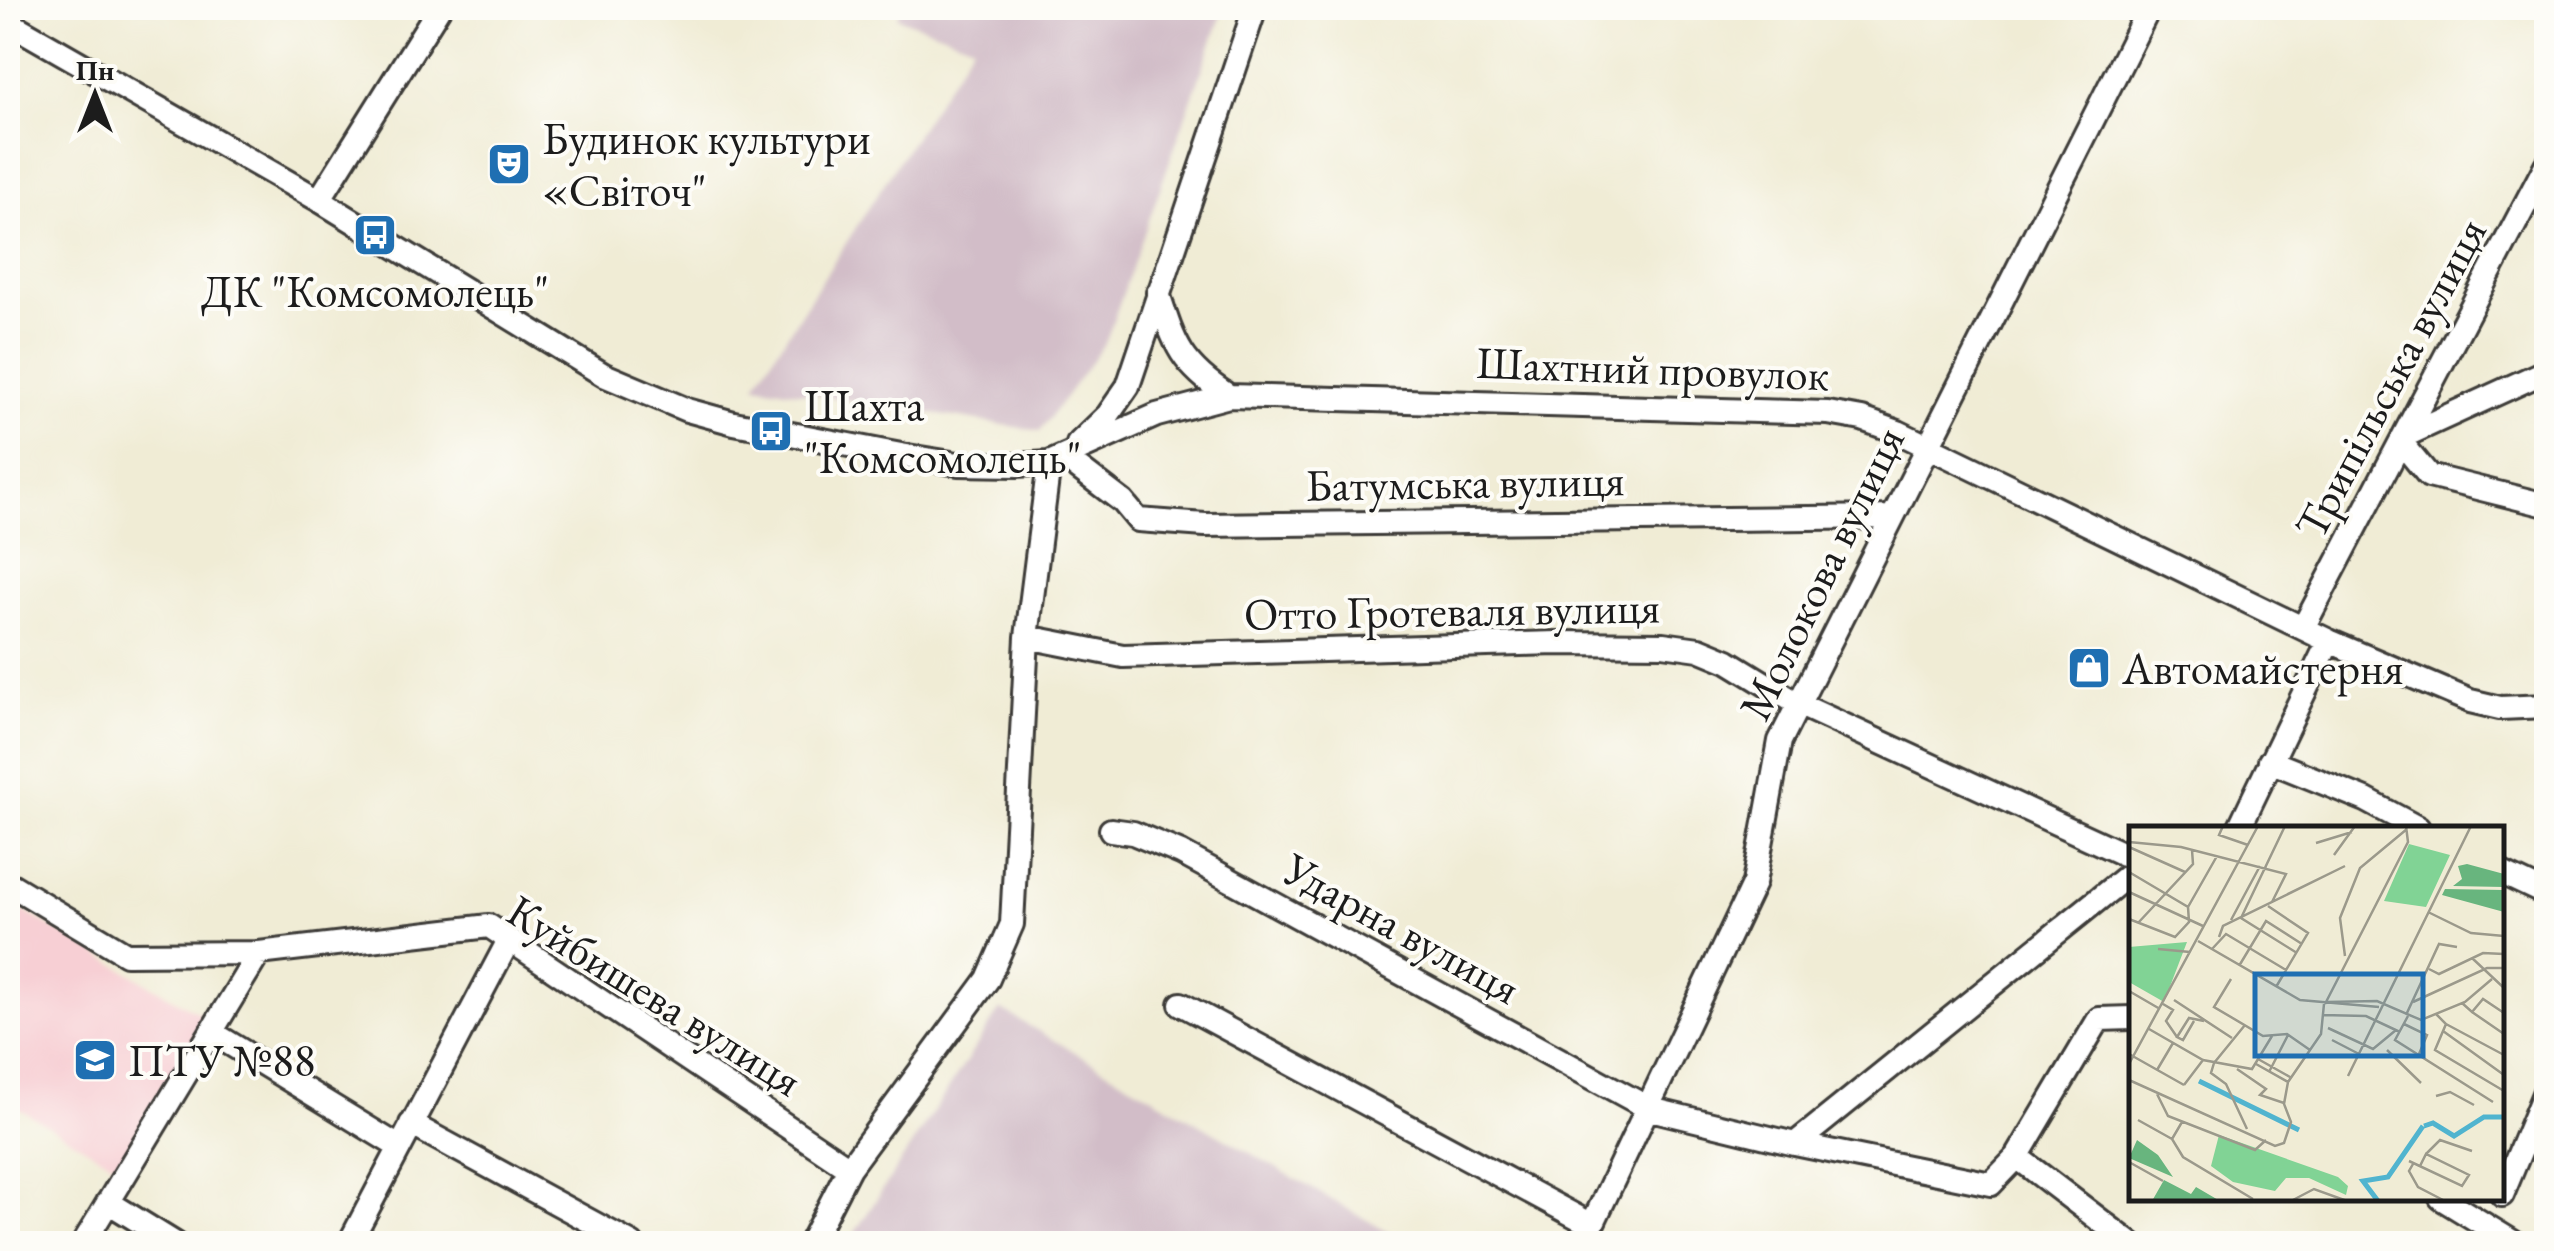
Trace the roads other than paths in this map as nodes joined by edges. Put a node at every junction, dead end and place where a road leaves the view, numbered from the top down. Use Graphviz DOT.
graph roads {
  1 [pos="439,8"];
  2 [pos="1255,8"];
  3 [pos="2149,8"];
  4 [pos="8,22"];
  5 [pos="2546,165"];
  6 [pos="320,200"];
  7 [pos="1158,293"];
  8 [pos="2546,371"];
  9 [pos="1229,396"];
  10 [pos="2402,439"];
  11 [pos="1927,446"];
  12 [pos="1057,460"];
  13 [pos="2546,505"];
  14 [pos="1892,516"];
  15 [pos="2304,628"];
  16 [pos="1027,637"];
  17 [pos="2329,641"];
  18 [pos="1798,704"];
  19 [pos="2546,706"];
  20 [pos="2270,761"];
  21 [pos="2240,826"];
  22 [pos="2414,826"];
  23 [pos="1111,830"];
  24 [pos="2129,857"];
  25 [pos="2129,874"];
  26 [pos="2504,874"];
  27 [pos="8,883"];
  28 [pos="2546,894"];
  29 [pos="509,940"];
  30 [pos="258,953"];
  31 [pos="1181,1004"];
  32 [pos="2129,1018"];
  33 [pos="211,1032"];
  34 [pos="2546,1089"];
  35 [pos="1650,1108"];
  36 [pos="411,1124"];
  37 [pos="1794,1144"];
  38 [pos="399,1147"];
  39 [pos="2017,1157"];
  40 [pos="850,1168"];
  41 [pos="2504,1190"];
  42 [pos="2445,1201"];
  43 [pos="2499,1201"];
  44 [pos="108,1202"];
  45 [pos="2488,1227"];
  46 [pos="1588,1234"];
  47 [pos="83,1244"];
  48 [pos="176,1244"];
  49 [pos="349,1244"];
  50 [pos="632,1244"];
  51 [pos="810,1244"];
  52 [pos="2131,1244"];
  53 [pos="2516,1244"];
  1 -- 6 [label="street"];
  2 -- 7 [label="street"];
  3 -- 11 [label="street, Молокова вулиця"];
  4 -- 6 [label="street"];
  5 -- 10 [label="street, Трипільська вулиця"];
  6 -- 12 [label="street"];
  7 -- 9 [label="street"];
  7 -- 12 [label="street"];
  8 -- 10 [label="street"];
  9 -- 11 [label="street, Шахтний провулок"];
  9 -- 12 [label="street, Шахтний провулок"];
  10 -- 13 [label="street"];
  10 -- 15 [label="street, Трипільська вулиця"];
  11 -- 14 [label="street, Молокова вулиця"];
  11 -- 15 [label="street, Шахтний провулок"];
  12 -- 14 [label="street, Батумська вулиця"];
  12 -- 16 [label="street"];
  14 -- 18 [label="street, Молокова вулиця"];
  15 -- 17 [label="street, Шахтний провулок"];
  16 -- 18 [label="street, Отто Гротеваля вулиця"];
  16 -- 40 [label="street"];
  17 -- 19 [label="street, Шахтний провулок"];
  17 -- 20 [label="street"];
  18 -- 24 [label="street, Отто Гротеваля вулиця"];
  18 -- 35 [label="street, Молокова вулиця"];
  20 -- 21 [label="street"];
  20 -- 22 [label="street"];
  23 -- 35 [label="street, Ударна вулиця"];
  25 -- 37 [label="street"];
  26 -- 28 [label="street"];
  27 -- 30 [label="street, Куйбишева вулиця"];
  29 -- 30 [label="street, Куйбишева вулиця"];
  29 -- 36 [label="street"];
  29 -- 40 [label="street, Куйбишева вулиця"];
  30 -- 33 [label="street"];
  31 -- 46 [label="street"];
  32 -- 39 [label="street"];
  33 -- 38 [label="street"];
  33 -- 44 [label="street"];
  34 -- 41 [label="street"];
  35 -- 37 [label="street, Ударна вулиця"];
  35 -- 46 [label="street, Молокова вулиця"];
  36 -- 38 [label="street"];
  36 -- 50 [label="street"];
  37 -- 39 [label="street, Ударна вулиця"];
  38 -- 49 [label="street"];
  39 -- 52 [label="street"];
  40 -- 51 [label="street"];
  42 -- 45 [label="street"];
  43 -- 45 [label="street"];
  44 -- 47 [label="street"];
  44 -- 48 [label="street"];
  45 -- 53 [label="street"];
}
